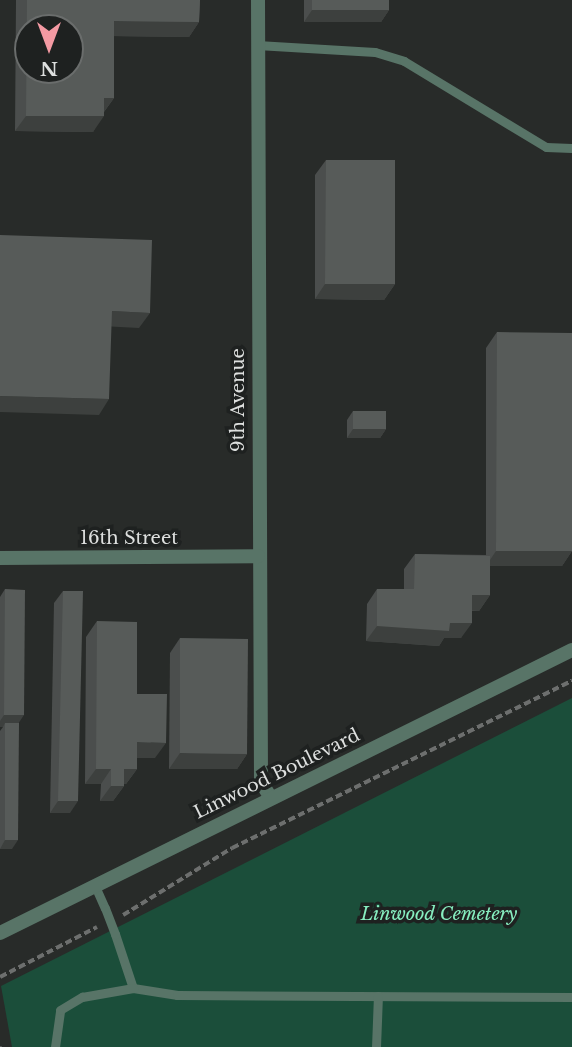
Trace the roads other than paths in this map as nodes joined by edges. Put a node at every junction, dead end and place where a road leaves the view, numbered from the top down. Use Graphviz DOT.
graph roads {
  1 [pos="258,0"];
  2 [pos="257,45"];
  3 [pos="572,148"];
  4 [pos="258,556"];
  5 [pos="0,558"];
  6 [pos="572,650"];
  7 [pos="271,798"];
  8 [pos="95,886"];
  9 [pos="0,933"];
  10 [pos="133,988"];
  11 [pos="378,996"];
  12 [pos="572,997"];
  13 [pos="55,1047"];
  14 [pos="376,1047"];
  1 -- 2 [label="street, 9th Avenue"];
  2 -- 3 [label="lane"];
  2 -- 4 [label="street, 9th Avenue"];
  4 -- 5 [label="street, 16th Street"];
  4 -- 7 [label="street, 9th Avenue"];
  6 -- 7 [label="street, Linwood Boulevard"];
  7 -- 8 [label="street, Linwood Boulevard"];
  8 -- 9 [label="street, Linwood Boulevard"];
  8 -- 10 [label="lane, bridge"];
  10 -- 11 [label="lane"];
  10 -- 13 [label="lane"];
  11 -- 12 [label="lane"];
  11 -- 14 [label="lane"];
}
